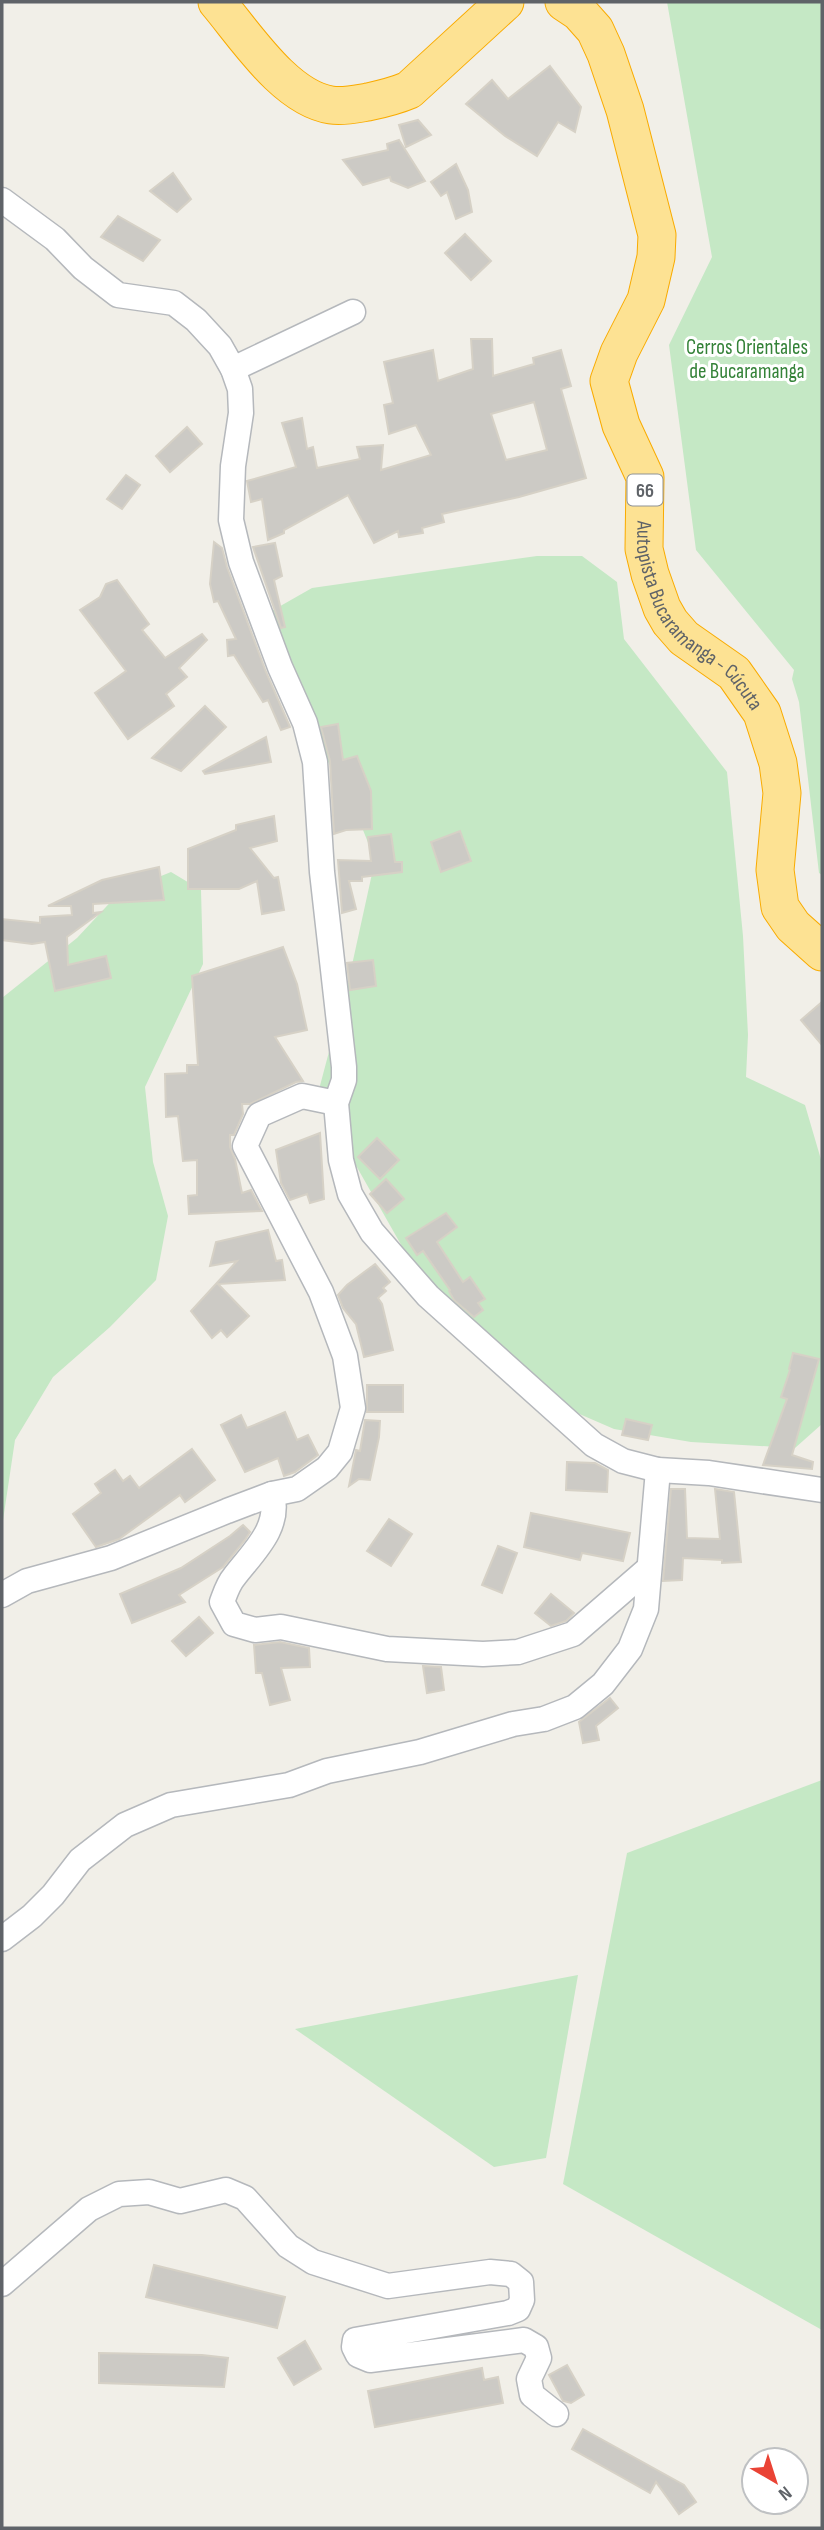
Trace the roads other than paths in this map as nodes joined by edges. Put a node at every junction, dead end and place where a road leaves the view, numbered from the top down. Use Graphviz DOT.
graph roads {
  1 [pos="218,2"];
  2 [pos="505,2"];
  3 [pos="564,2"];
  4 [pos="2,200"];
  5 [pos="353,312"];
  6 [pos="233,369"];
  7 [pos="822,952"];
  8 [pos="337,1103"];
  9 [pos="658,1470"];
  10 [pos="822,1490"];
  11 [pos="272,1494"];
  12 [pos="648,1569"];
  13 [pos="2,1595"];
  14 [pos="2,1939"];
  15 [pos="2,2284"];
  16 [pos="556,2414"];
  1 -- 2 [label="highway"];
  3 -- 7 [label="highway, Autopista Bucaramanga - Cúcuta / 66"];
  4 -- 6 [label="street"];
  5 -- 6 [label="street"];
  6 -- 8 [label="street"];
  8 -- 9 [label="street"];
  8 -- 11 [label="street"];
  9 -- 10 [label="street"];
  9 -- 12 [label="street"];
  11 -- 12 [label="street"];
  11 -- 13 [label="street"];
  12 -- 14 [label="street"];
  15 -- 16 [label="street"];
}
